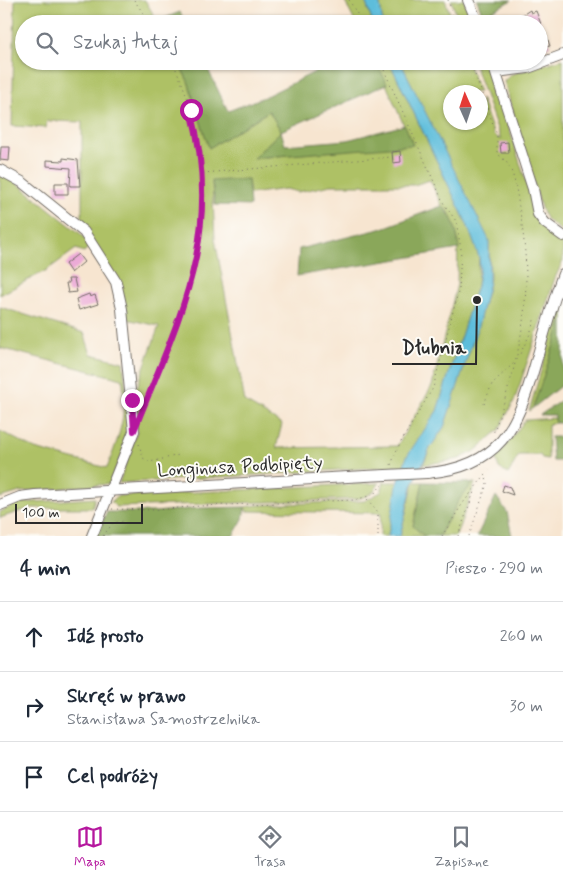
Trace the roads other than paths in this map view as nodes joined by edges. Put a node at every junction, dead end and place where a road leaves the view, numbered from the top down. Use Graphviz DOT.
graph roads {
  1 [pos="468,0"];
  2 [pos="474,15"];
  3 [pos="563,55"];
  4 [pos="548,61"];
  5 [pos="512,70"];
  6 [pos="496,72"];
  7 [pos="0,170"];
  8 [pos="563,236"];
  9 [pos="563,274"];
  10 [pos="110,491"];
  11 [pos="0,505"];
  12 [pos="92,536"];
  1 -- 2 [label="street"];
  3 -- 4 [label="street"];
  5 -- 6 [label="street"];
  6 -- 8 [label="street"];
  7 -- 10 [label="street"];
  9 -- 10 [label="street, Longinusa Podbipięty, bridge"];
  10 -- 11 [label="street, Longinusa Podbipięty"];
  10 -- 12 [label="street"];
}
